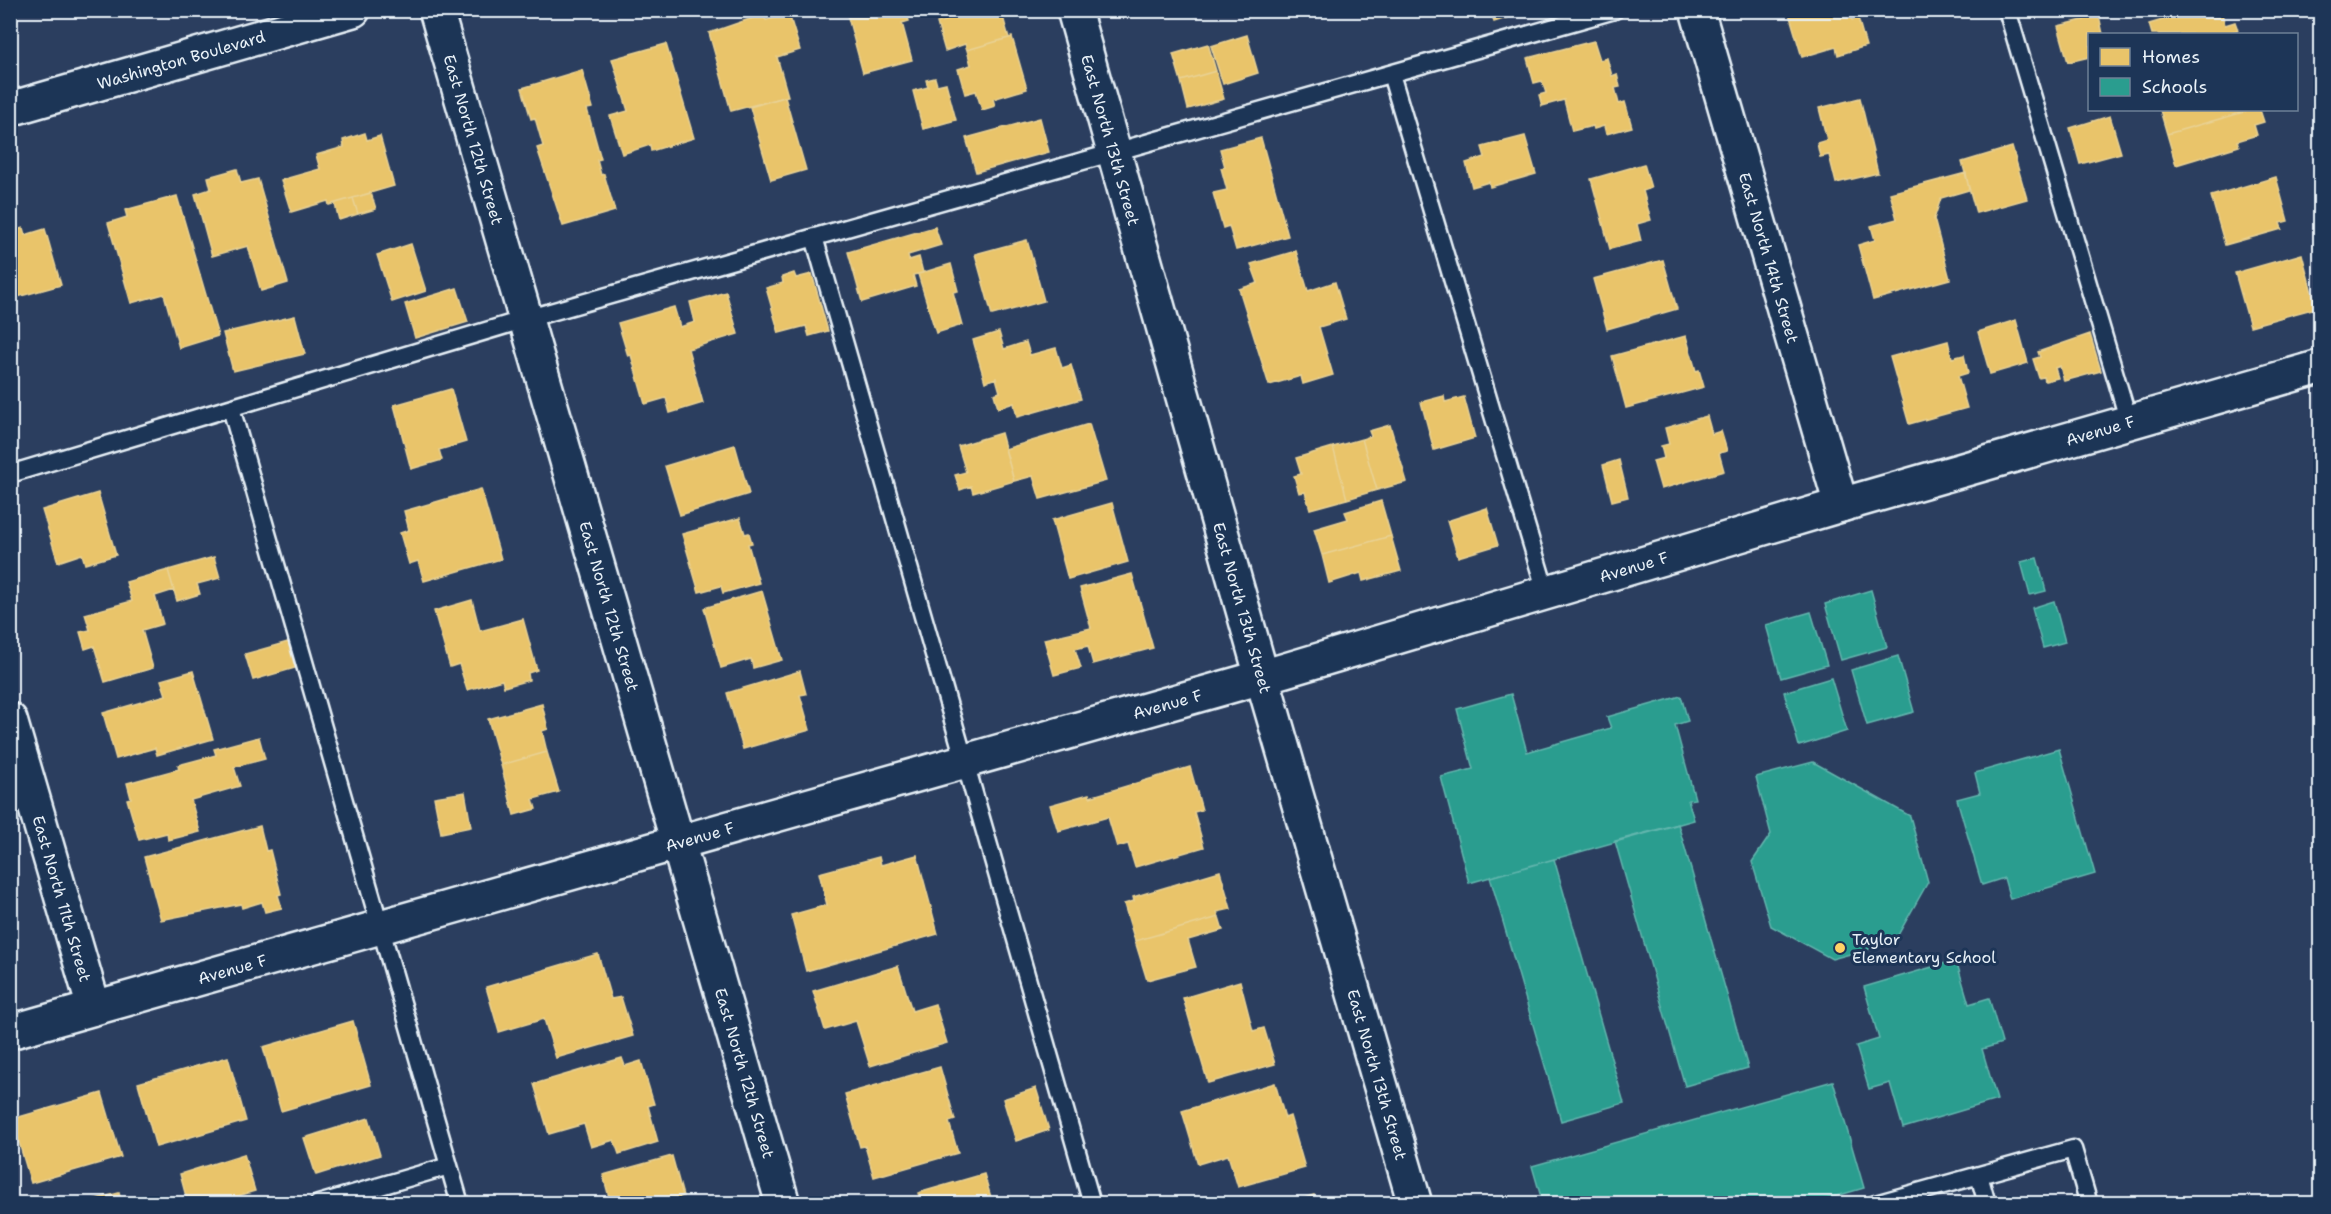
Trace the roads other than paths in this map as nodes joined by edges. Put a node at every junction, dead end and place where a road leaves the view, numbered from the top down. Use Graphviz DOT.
graph roads {
  1 [pos="353,10"];
  2 [pos="436,10"];
  3 [pos="1074,10"];
  4 [pos="1615,10"];
  5 [pos="1697,10"];
  6 [pos="2007,10"];
  7 [pos="1391,74"];
  8 [pos="10,109"];
  9 [pos="1114,152"];
  10 [pos="814,237"];
  11 [pos="526,319"];
  12 [pos="2320,367"];
  13 [pos="231,408"];
  14 [pos="2129,422"];
  15 [pos="10,474"];
  16 [pos="1841,505"];
  17 [pos="1546,592"];
  18 [pos="1262,677"];
  19 [pos="10,720"];
  20 [pos="964,762"];
  21 [pos="677,844"];
  22 [pos="380,927"];
  23 [pos="94,1008"];
  24 [pos="10,1032"];
  25 [pos="449,1166"];
  26 [pos="1979,1175"];
  27 [pos="318,1203"];
  28 [pos="460,1203"];
  29 [pos="783,1203"];
  30 [pos="1092,1203"];
  31 [pos="1415,1203"];
  32 [pos="1875,1203"];
  33 [pos="1987,1203"];
  34 [pos="2089,1203"];
  1 -- 8 [label="street, Washington Boulevard"];
  2 -- 11 [label="street, East North 12th Street"];
  3 -- 9 [label="street, East North 13th Street"];
  4 -- 7 [label="lane"];
  5 -- 16 [label="street, East North 14th Street"];
  6 -- 14 [label="lane"];
  7 -- 9 [label="lane"];
  7 -- 17 [label="lane"];
  9 -- 10 [label="lane"];
  9 -- 18 [label="street, East North 13th Street"];
  10 -- 11 [label="lane"];
  10 -- 20 [label="lane"];
  11 -- 13 [label="lane"];
  11 -- 21 [label="street, East North 12th Street"];
  12 -- 14 [label="street, Avenue F"];
  13 -- 15 [label="lane"];
  13 -- 22 [label="lane"];
  14 -- 16 [label="street, Avenue F"];
  16 -- 17 [label="street, Avenue F"];
  17 -- 18 [label="street, Avenue F"];
  18 -- 20 [label="street, Avenue F"];
  18 -- 31 [label="street, East North 13th Street"];
  19 -- 23 [label="street, East North 11th Street"];
  20 -- 21 [label="street, Avenue F"];
  20 -- 30 [label="lane"];
  21 -- 22 [label="street, Avenue F"];
  21 -- 29 [label="street, East North 12th Street"];
  22 -- 23 [label="street, Avenue F"];
  22 -- 25 [label="lane"];
  23 -- 24 [label="street, Avenue F"];
  25 -- 27 [label="lane"];
  25 -- 28 [label="lane"];
  26 -- 32 [label="lane"];
  26 -- 33 [label="lane"];
  26 -- 34 [label="lane"];
}
